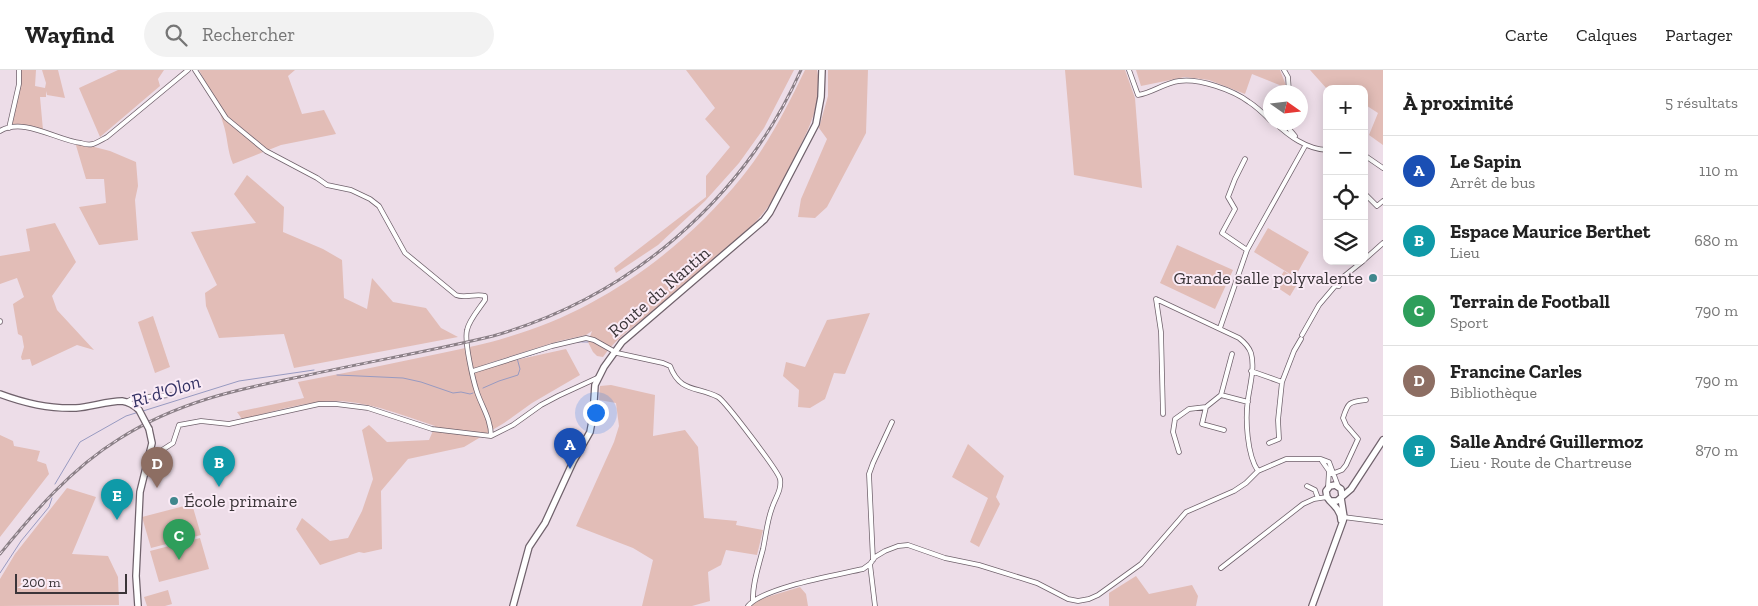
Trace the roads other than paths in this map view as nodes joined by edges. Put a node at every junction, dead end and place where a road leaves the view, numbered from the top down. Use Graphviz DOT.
graph roads {
  1 [pos="19,70"];
  2 [pos="188,70"];
  3 [pos="195,70"];
  4 [pos="822,70"];
  5 [pos="1129,70"];
  6 [pos="1284,70"];
  7 [pos="1288,85"];
  8 [pos="1263,114"];
  9 [pos="10,128"];
  10 [pos="1285,130"];
  11 [pos="1290,130"];
  12 [pos="0,131"];
  13 [pos="1298,140"];
  14 [pos="1305,146"];
  15 [pos="1323,150"];
  16 [pos="1368,158"];
  17 [pos="1245,159"];
  18 [pos="1383,168"];
  19 [pos="1368,197"];
  20 [pos="1383,201"];
  21 [pos="1383,243"];
  22 [pos="1247,250"];
  23 [pos="1368,256"];
  24 [pos="1358,265"];
  25 [pos="1220,328"];
  26 [pos="614,352"];
  27 [pos="1232,354"];
  28 [pos="473,371"];
  29 [pos="1251,371"];
  30 [pos="597,378"];
  31 [pos="1282,382"];
  32 [pos="0,394"];
  33 [pos="171,395"];
  34 [pos="1221,395"];
  35 [pos="1366,400"];
  36 [pos="127,402"];
  37 [pos="1248,402"];
  38 [pos="1206,406"];
  39 [pos="1163,414"];
  40 [pos="892,422"];
  41 [pos="1224,430"];
  42 [pos="491,436"];
  43 [pos="1383,440"];
  44 [pos="1269,443"];
  45 [pos="1179,452"];
  46 [pos="150,455"];
  47 [pos="1258,471"];
  48 [pos="1331,474"];
  49 [pos="1355,481"];
  50 [pos="1307,486"];
  51 [pos="1339,487"];
  52 [pos="1328,488"];
  53 [pos="1341,497"];
  54 [pos="1318,498"];
  55 [pos="1328,499"];
  56 [pos="1342,517"];
  57 [pos="1383,522"];
  58 [pos="873,560"];
  59 [pos="870,564"];
  60 [pos="1221,568"];
  61 [pos="753,601"];
  62 [pos="138,606"];
  63 [pos="513,606"];
  64 [pos="748,606"];
  65 [pos="875,606"];
  66 [pos="1312,606"];
  1 -- 9 [label="street"];
  2 -- 9 [label="street"];
  3 -- 28 [label="street"];
  4 -- 26 [label="street, Route du Nantin"];
  5 -- 8 [label="street"];
  6 -- 7 [label="street"];
  9 -- 12 [label="street"];
  10 -- 13 [label="street"];
  11 -- 13 [label="street"];
  13 -- 14 [label="street"];
  14 -- 15 [label="street"];
  14 -- 22 [label="street"];
  16 -- 18 [label="street"];
  17 -- 22 [label="street"];
  19 -- 20 [label="street"];
  21 -- 23 [label="street"];
  22 -- 25 [label="street"];
  24 -- 31 [label="street"];
  25 -- 29 [label="street"];
  25 -- 39 [label="street"];
  26 -- 28 [label="street"];
  26 -- 30 [label="street, Route du Nantin"];
  26 -- 61 [label="street"];
  27 -- 34 [label="street"];
  28 -- 42 [label="street"];
  29 -- 31 [label="street"];
  29 -- 37 [label="street"];
  30 -- 42 [label="street"];
  30 -- 63 [label="street, Route du Nantin"];
  31 -- 44 [label="street"];
  32 -- 36 [label="street"];
  33 -- 36 [label="street"];
  34 -- 37 [label="street"];
  34 -- 38 [label="street"];
  35 -- 48 [label="street"];
  36 -- 46 [label="street, bridge"];
  37 -- 47 [label="street"];
  38 -- 41 [label="street"];
  38 -- 45 [label="street"];
  40 -- 58 [label="street"];
  42 -- 46 [label="street"];
  43 -- 49 [label="street"];
  46 -- 62 [label="street"];
  47 -- 48 [label="street"];
  47 -- 58 [label="street"];
  48 -- 51 [label="street"];
  48 -- 52 [label="street"];
  49 -- 51 [label="street"];
  49 -- 53 [label="street"];
  50 -- 54 [label="street"];
  51 -- 52 [label="street"];
  51 -- 53 [label="street"];
  52 -- 55 [label="street"];
  53 -- 55 [label="street"];
  53 -- 56 [label="street"];
  54 -- 55 [label="street"];
  54 -- 60 [label="street"];
  55 -- 56 [label="street"];
  56 -- 57 [label="street"];
  56 -- 66 [label="street"];
  58 -- 59 [label="street"];
  59 -- 61 [label="street"];
  59 -- 65 [label="street"];
  61 -- 64 [label="street"];
}
